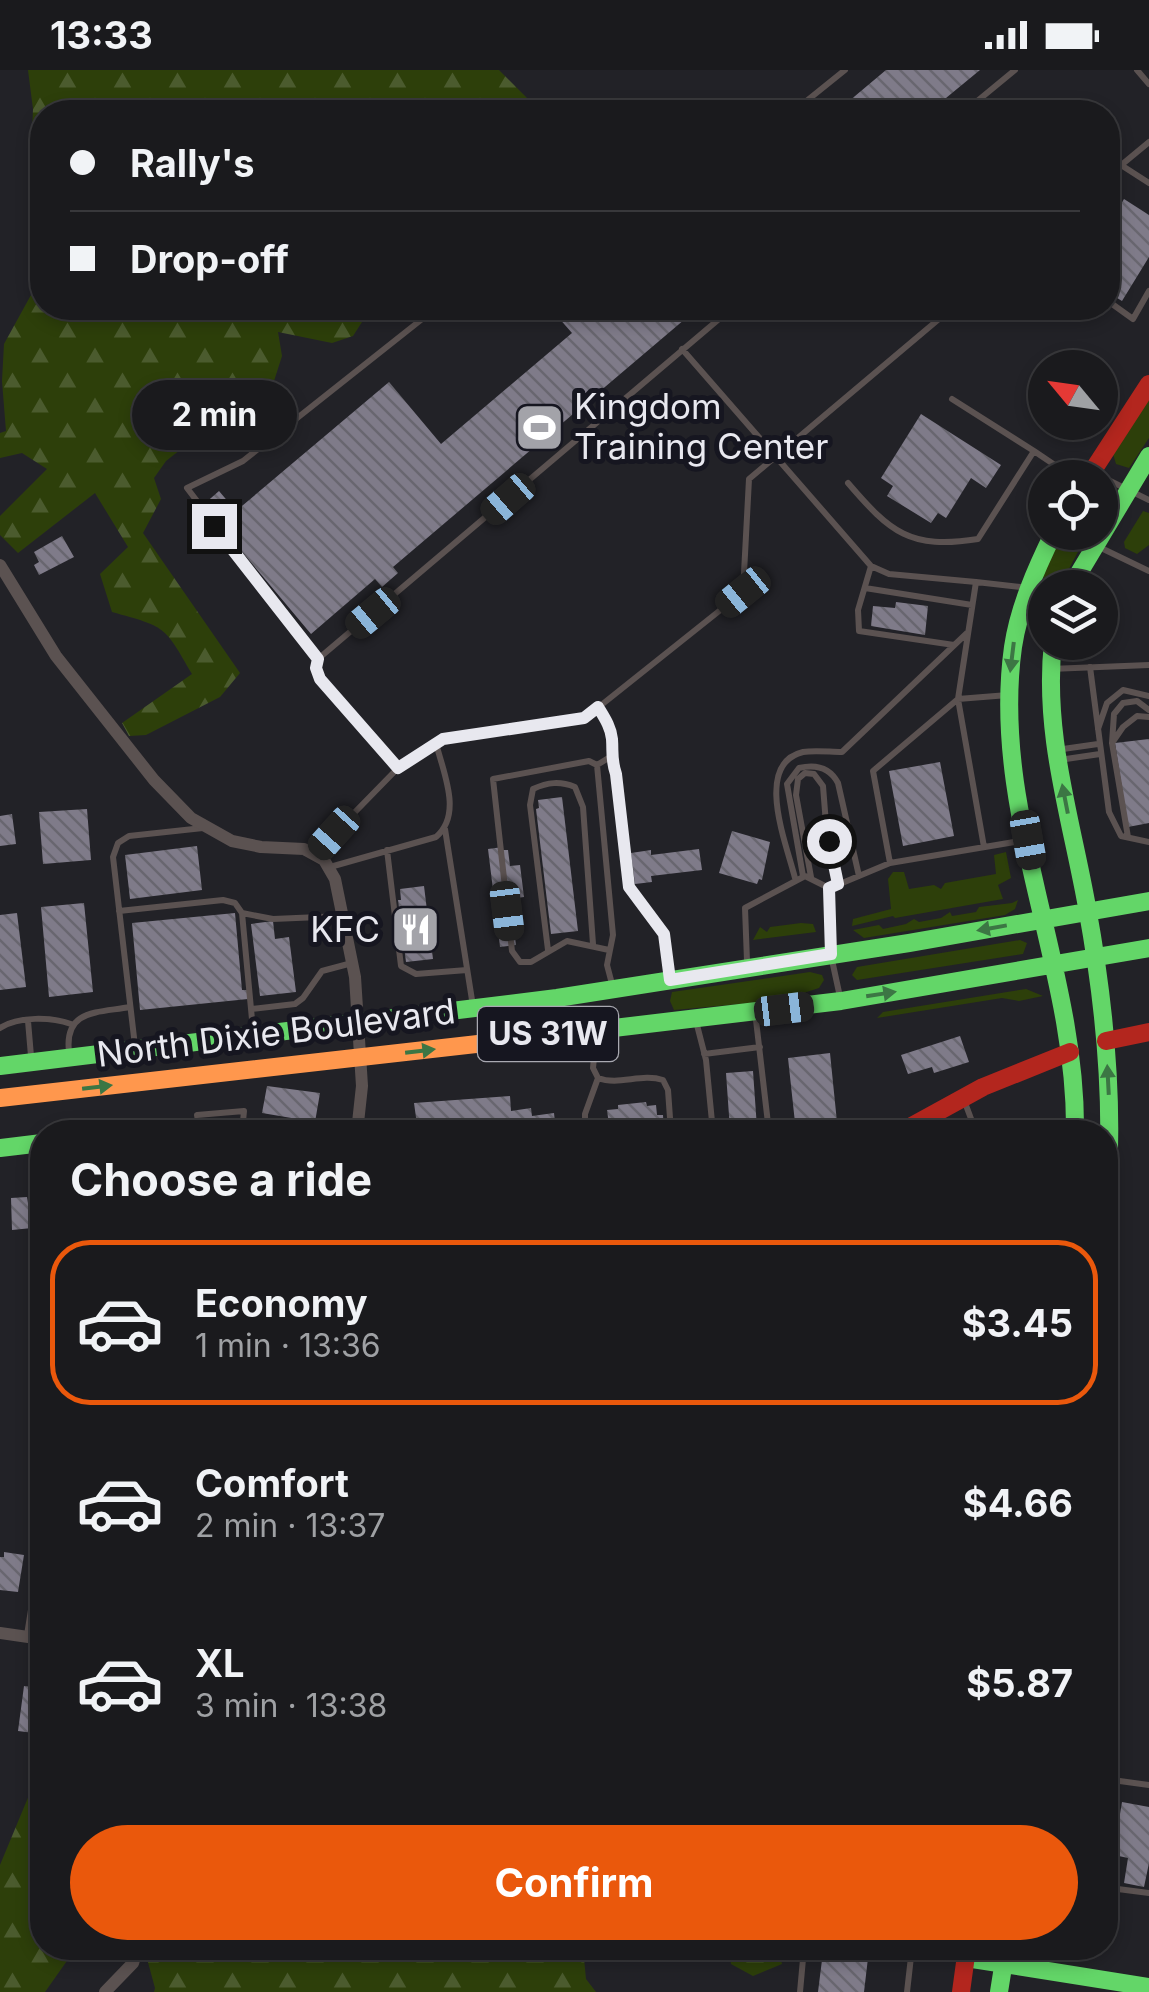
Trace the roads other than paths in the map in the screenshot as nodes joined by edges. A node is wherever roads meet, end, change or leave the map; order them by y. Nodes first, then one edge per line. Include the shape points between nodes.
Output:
1 (845, 70) edge
2 (1014, 70) edge
3 (1138, 70) edge
4 (1149, 84) edge
5 (808, 100) edge
6 (978, 100) edge
7 (1149, 142) edge
8 (1121, 165) joint
9 (1149, 183) edge
10 (1149, 291) edge
11 (1120, 310) edge
12 (421, 320) edge
13 (717, 320) edge
14 (938, 320) edge
15 (682, 348) junction
16 (1149, 384) edge
17 (952, 399) dead end
18 (1034, 451) junction
19 (1149, 456) edge
20 (775, 457) junction
21 (1052, 460) edge
22 (1096, 460) edge
23 (848, 484) dead end
24 (1118, 487) edge
25 (1128, 490) junction
26 (1149, 500) edge
27 (1118, 506) edge
28 (1106, 550) edge
29 (0, 565) edge
30 (871, 566) junction
31 (1149, 571) edge
32 (976, 582) junction
33 (864, 588) junction
34 (1028, 590) edge
35 (972, 605) junction
36 (1028, 612) edge
37 (967, 633) junction
38 (954, 645) junction
39 (318, 659) junction
40 (1050, 660) edge
41 (1149, 665) edge
42 (1090, 668) junction
43 (1049, 669) junction
44 (1009, 695) junction
45 (1149, 696) edge
46 (958, 699) junction
47 (598, 707) junction
48 (1149, 714) edge
49 (1097, 739) junction
50 (1112, 743) junction
51 (436, 744) junction
52 (1100, 754) junction
53 (1057, 755) junction
54 (610, 757) junction
55 (597, 765) junction
56 (398, 768) junction
57 (204, 828) junction
58 (445, 829) junction
59 (1128, 838) junction
60 (1028, 840) junction
61 (1149, 842) edge
62 (984, 847) junction
63 (387, 850) junction
64 (315, 853) junction
65 (890, 863) junction
66 (329, 867) junction
67 (859, 876) junction
68 (803, 877) junction
69 (833, 886) junction
70 (1149, 901) edge
71 (119, 911) junction
72 (1088, 911) junction
73 (242, 913) junction
74 (343, 916) junction
75 (1042, 920) junction
76 (593, 944) junction
77 (1149, 948) edge
78 (548, 950) junction
79 (610, 950) junction
80 (831, 954) junction
81 (1094, 958) junction
82 (352, 963) junction
83 (1054, 966) junction
84 (747, 967) junction
85 (467, 970) junction
86 (670, 980) junction
87 (614, 990) junction
88 (841, 1001) junction
89 (130, 1006) junction
90 (472, 1006) junction
91 (252, 1010) junction
92 (756, 1012) junction
93 (695, 1019) junction
94 (358, 1020) junction
95 (28, 1021) junction
96 (71, 1024) junction
97 (0, 1028) edge
98 (596, 1028) junction
99 (1142, 1033) edge
100 (254, 1036) junction
101 (1106, 1042) junction
102 (760, 1047) junction
103 (135, 1050) junction
104 (1070, 1052) junction
105 (704, 1054) junction
106 (69, 1058) junction
107 (360, 1058) junction
108 (31, 1062) junction
109 (0, 1066) edge
110 (598, 1078) junction
111 (0, 1098) edge
112 (964, 1099) junction
113 (198, 1120) edge
114 (243, 1120) edge
115 (358, 1120) edge
116 (585, 1120) edge
117 (670, 1120) edge
118 (712, 1120) edge
119 (768, 1120) edge
120 (935, 1120) edge
121 (972, 1120) edge
122 (1076, 1120) edge
123 (1111, 1120) edge
124 (30, 1144) edge
125 (0, 1148) edge
126 (30, 1612) edge
127 (0, 1633) edge
128 (26, 1636) junction
129 (30, 1637) edge
130 (1118, 1780) edge
131 (1149, 1784) edge
132 (1118, 1889) edge
133 (1149, 1893) edge
134 (134, 1960) edge
135 (803, 1960) edge
136 (911, 1960) edge
137 (965, 1960) edge
138 (1003, 1960) edge
139 (1027, 1960) edge
140 (1149, 1987) edge
141 (104, 1992) edge
142 (800, 1992) edge
143 (907, 1992) edge
144 (961, 1992) edge
145 (1000, 1992) edge

1 - 5 lane
2 - 6 lane
3 - 4 lane
7 - 8 lane
8 - 9 lane
10 - 11 lane via 1133,319
12 - 39 lane via 244,461 187,488
13 - 15 lane
14 - 20 lane
15 - 20 lane
15 - 39 lane
16 - 22 main road
17 - 18 lane
18 - 21 lane
18 - 23 lane via 978,539 952,543 899,534
19 - 25 main road
20 - 30 lane
20 - 47 lane via 748,479 743,592
24 - 25 lane
25 - 26 lane
25 - 27 main road
28 - 31 lane
29 - 57 street via 56,656 154,780
30 - 32 lane via 889,574
30 - 33 lane
32 - 34 lane
32 - 35 lane
33 - 35 lane
33 - 38 lane via 859,631
35 - 37 lane
36 -> 44 main road via 1013,647
37 - 38 lane
37 - 46 lane
38 - 68 lane via 842,752 804,752 777,772 774,791
39 - 56 lane via 320,679
40 - 43 main road
41 - 42 lane
42 - 43 lane
42 - 49 lane
43 - 53 main road
44 - 46 lane
44 - 60 main road
45 - 49 lane via 1123,690 1107,703
46 - 62 lane
46 - 65 lane via 873,772
47 - 51 lane via 584,718
47 - 54 lane via 610,727
48 - 50 lane via 1122,727
48 - 50 lane via 1138,701 1123,703 1114,714
49 - 52 lane
49 - 53 lane
50 - 59 lane
51 - 56 lane
51 - 58 lane via 450,806
52 - 53 lane
52 - 59 lane via 1109,812
72 -> 53 main road
54 - 55 lane
54 - 86 lane via 629,887 664,934
55 - 78 lane via 493,779 512,950 520,962
55 - 79 lane via 614,935
56 - 64 lane
57 - 64 street via 247,845
57 - 71 lane via 118,843 113,857
58 - 63 lane
58 - 85 lane
59 - 61 lane
60 - 62 lane
60 - 75 main road
62 - 65 lane
63 - 66 lane
63 - 85 lane via 402,966 416,974
64 - 66 street
65 - 67 lane
66 - 74 street
67 - 68 lane via 838,783 816,766 799,768 788,784
67 - 69 lane
68 - 69 lane
68 - 69 lane via 796,795 798,779 814,774 823,786
68 - 84 lane via 746,908
69 - 80 lane
70 - 72 main road, US 31W
71 - 73 lane via 222,900
71 - 89 lane
72 - 75 main road, North Dixie Boulevard / US 31W
72 - 81 main road
73 - 74 lane via 273,919
73 - 91 lane
74 - 82 street
75 -> 80 main road, North Dixie Boulevard / US 31W
75 - 83 main road
76 - 78 lane via 568,941
76 - 78 lane via 583,807 575,787 543,784 533,790 530,805
76 - 79 lane
77 - 81 main road, US 31W
79 - 87 lane
80 - 84 main road, North Dixie Boulevard / US 31W
80 - 88 lane
81 - 83 main road, North Dixie Boulevard / US 31W
81 - 101 main road
82 - 91 lane via 322,971 295,1004
82 - 94 street
88 -> 83 main road, North Dixie Boulevard / US 31W
83 - 104 main road
84 - 86 main road, North Dixie Boulevard / US 31W
85 - 90 lane
86 - 87 main road, North Dixie Boulevard / US 31W
87 - 90 main road, North Dixie Boulevard / US 31W
88 - 92 main road, North Dixie Boulevard / US 31W
89 - 96 lane
89 - 103 lane
90 - 94 main road, North Dixie Boulevard / US 31W
91 - 100 lane
92 - 93 main road, North Dixie Boulevard / US 31W
92 - 102 lane
93 - 98 main road, North Dixie Boulevard / US 31W
93 - 105 lane
94 - 100 main road, North Dixie Boulevard / US 31W
94 - 107 street
95 - 96 lane
95 - 97 lane
95 - 108 lane
96 - 106 lane
107 -> 98 main road, North Dixie Boulevard / US 31W
98 - 110 lane
99 - 101 main road
100 - 103 main road, North Dixie Boulevard / US 31W
123 -> 101 main road
102 - 105 lane
102 - 119 lane
103 - 106 main road, North Dixie Boulevard / US 31W
104 - 112 main road
104 - 122 main road
105 - 118 lane
106 - 108 main road, North Dixie Boulevard / US 31W
111 -> 107 main road, North Dixie Boulevard / US 31W
107 - 115 street
108 - 109 main road, North Dixie Boulevard / US 31W
110 - 116 lane
110 - 117 lane via 663,1080
112 - 120 main road
112 - 121 lane
113 - 114 lane via 197,1115 244,1111
124 - 125 main road
126 - 128 lane
127 - 128 street
128 - 129 street
130 - 131 lane
132 - 133 lane
134 - 141 street
135 - 142 lane
136 - 143 lane
137 - 144 main road
138 - 145 main road
139 - 140 main road

